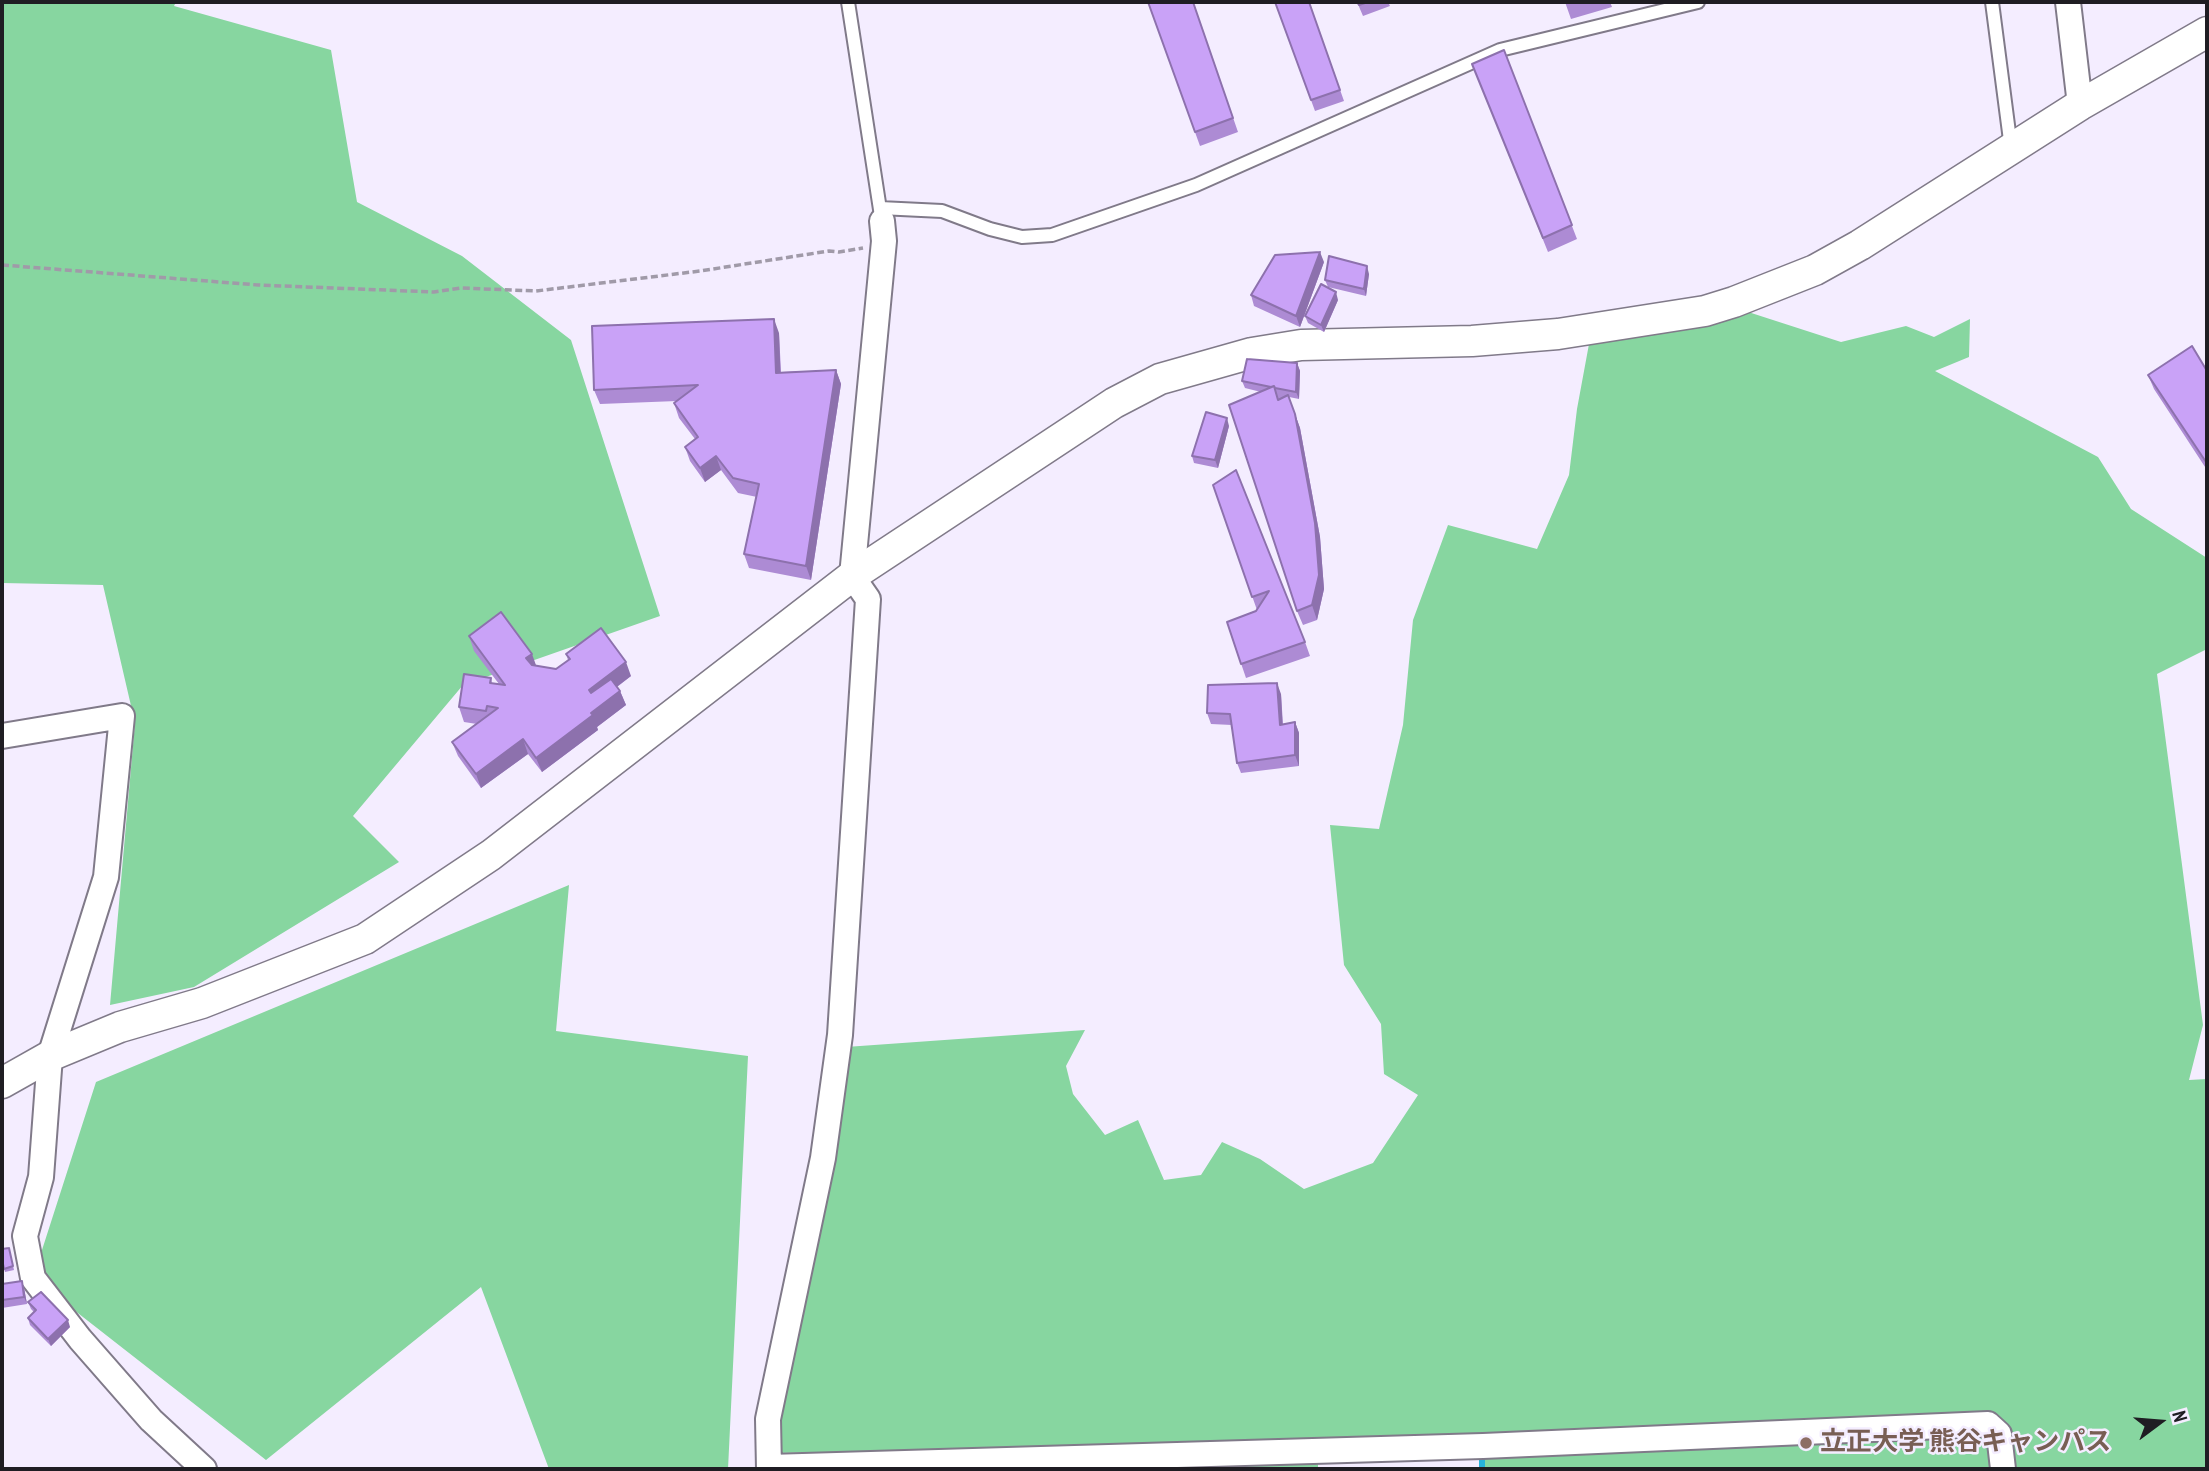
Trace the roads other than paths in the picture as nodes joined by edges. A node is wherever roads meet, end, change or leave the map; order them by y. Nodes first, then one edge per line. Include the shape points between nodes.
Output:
1 (848, 2) edge
2 (1698, 2) edge
3 (1992, 2) edge
4 (2068, 2) edge
5 (2207, 32) edge
6 (2080, 105) junction
7 (2011, 149) junction
8 (882, 225) junction
9 (852, 576) junction
10 (2, 736) edge
11 (50, 1056) junction
12 (2, 1083) edge
13 (920, 1466) edge
14 (769, 1468) edge
15 (204, 1469) edge
16 (2003, 1469) edge

1 - 8 lane
2 - 8 lane via 1500,50 1196,185 1052,235 1022,237 942,211
3 - 7 lane
4 - 6 street
5 - 6 street
6 - 7 street
7 - 9 street via 1815,270 1705,311 1558,334 1301,345 1252,353 1160,379 1114,402
8 - 9 street
9 - 11 street via 491,855 365,939
9 - 14 street via 869,598 840,1035 823,1158 768,1419
10 - 11 street via 122,716 106,877
11 - 12 street
11 - 15 street via 41,1177 25,1236 33,1278 151,1420
13 - 14 street
13 - 16 street via 1988,1424 1999,1434

